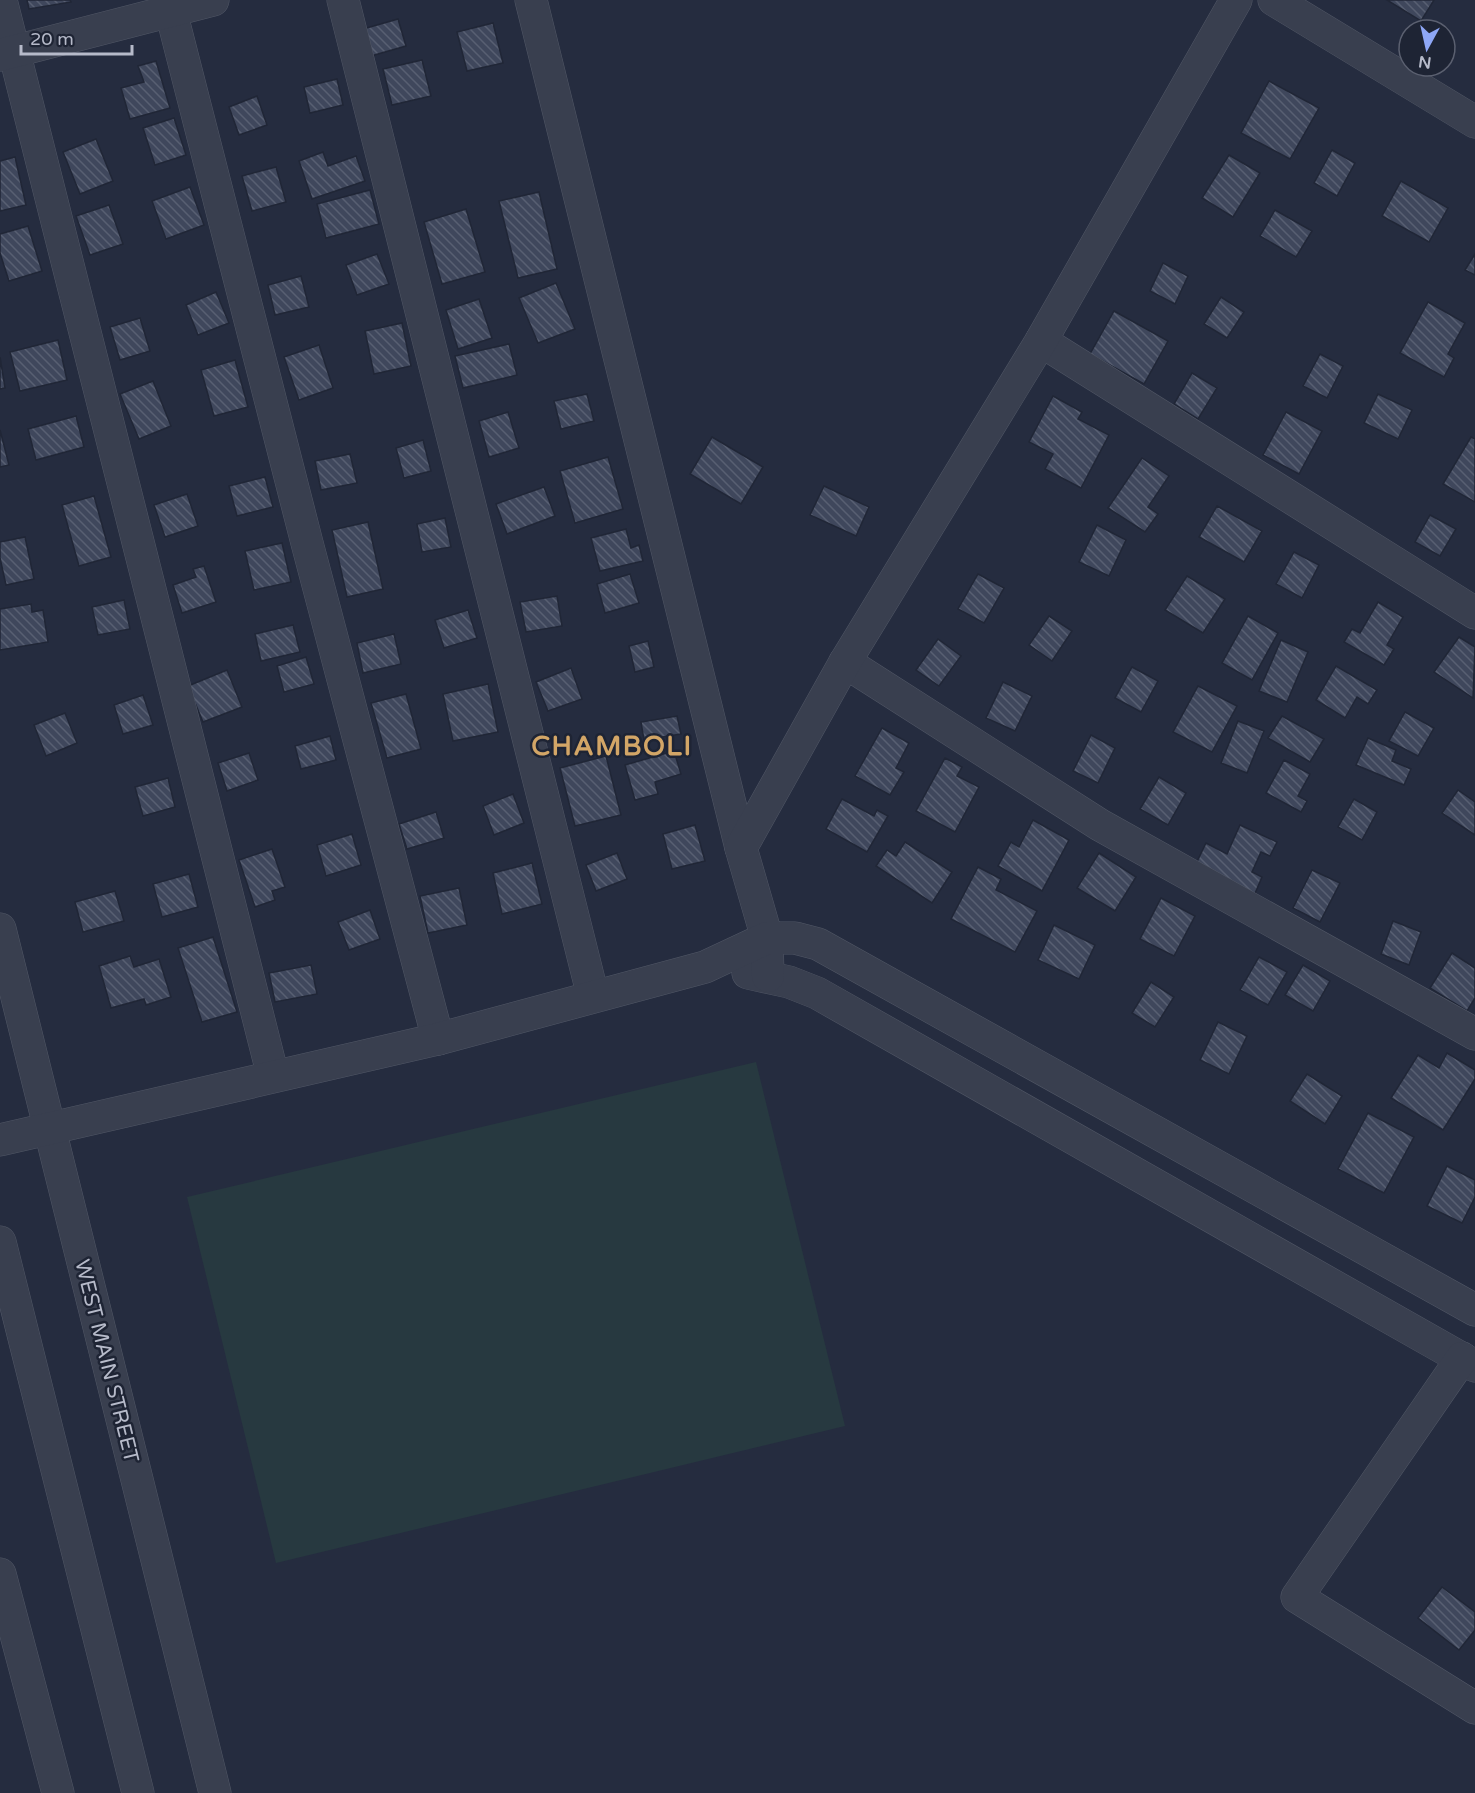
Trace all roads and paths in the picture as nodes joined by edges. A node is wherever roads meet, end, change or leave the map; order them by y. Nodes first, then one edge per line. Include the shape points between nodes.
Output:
1 (1, 0) edge
2 (213, 0) edge
3 (343, 0) edge
4 (531, 0) edge
5 (1236, 0) edge
6 (1274, 0) edge
7 (170, 6) edge
8 (7, 54) edge
9 (1475, 122) edge
10 (1041, 341) junction
11 (1475, 613) edge
12 (845, 662) junction
13 (741, 848) junction
14 (0, 929) edge
15 (767, 938) junction
16 (705, 967) junction
17 (768, 976) junction
18 (593, 996) junction
19 (1475, 1034) edge
20 (438, 1039) junction
21 (273, 1076) junction
22 (49, 1130) junction
23 (0, 1140) edge
24 (1185, 1149) junction
25 (1161, 1188) junction
26 (0, 1242) edge
27 (1475, 1310) edge
28 (1469, 1362) edge
29 (0, 1574) edge
30 (1475, 1708) edge
31 (58, 1793) edge
32 (138, 1793) edge
33 (215, 1793) edge

1 - 8 street
2 - 7 street
3 - 18 street
4 - 13 street
5 - 10 street
6 - 9 street
7 - 8 street
7 - 20 street
8 - 21 street
10 - 11 street
10 - 12 street
12 - 13 street
12 - 19 street via 1100,825
13 - 15 street
14 - 22 street, WEST MAIN STREET
15 - 16 street
15 - 17 street
15 - 24 street via 818,944
16 - 17 street
16 - 18 street
17 - 25 street via 817,993
18 - 20 street
20 - 21 street
21 - 22 street
22 - 23 street
22 - 33 street, WEST MAIN STREET
24 - 25 street
24 - 27 street
25 - 28 street
26 - 32 street
28 - 30 street via 1297,1597
29 - 31 street

